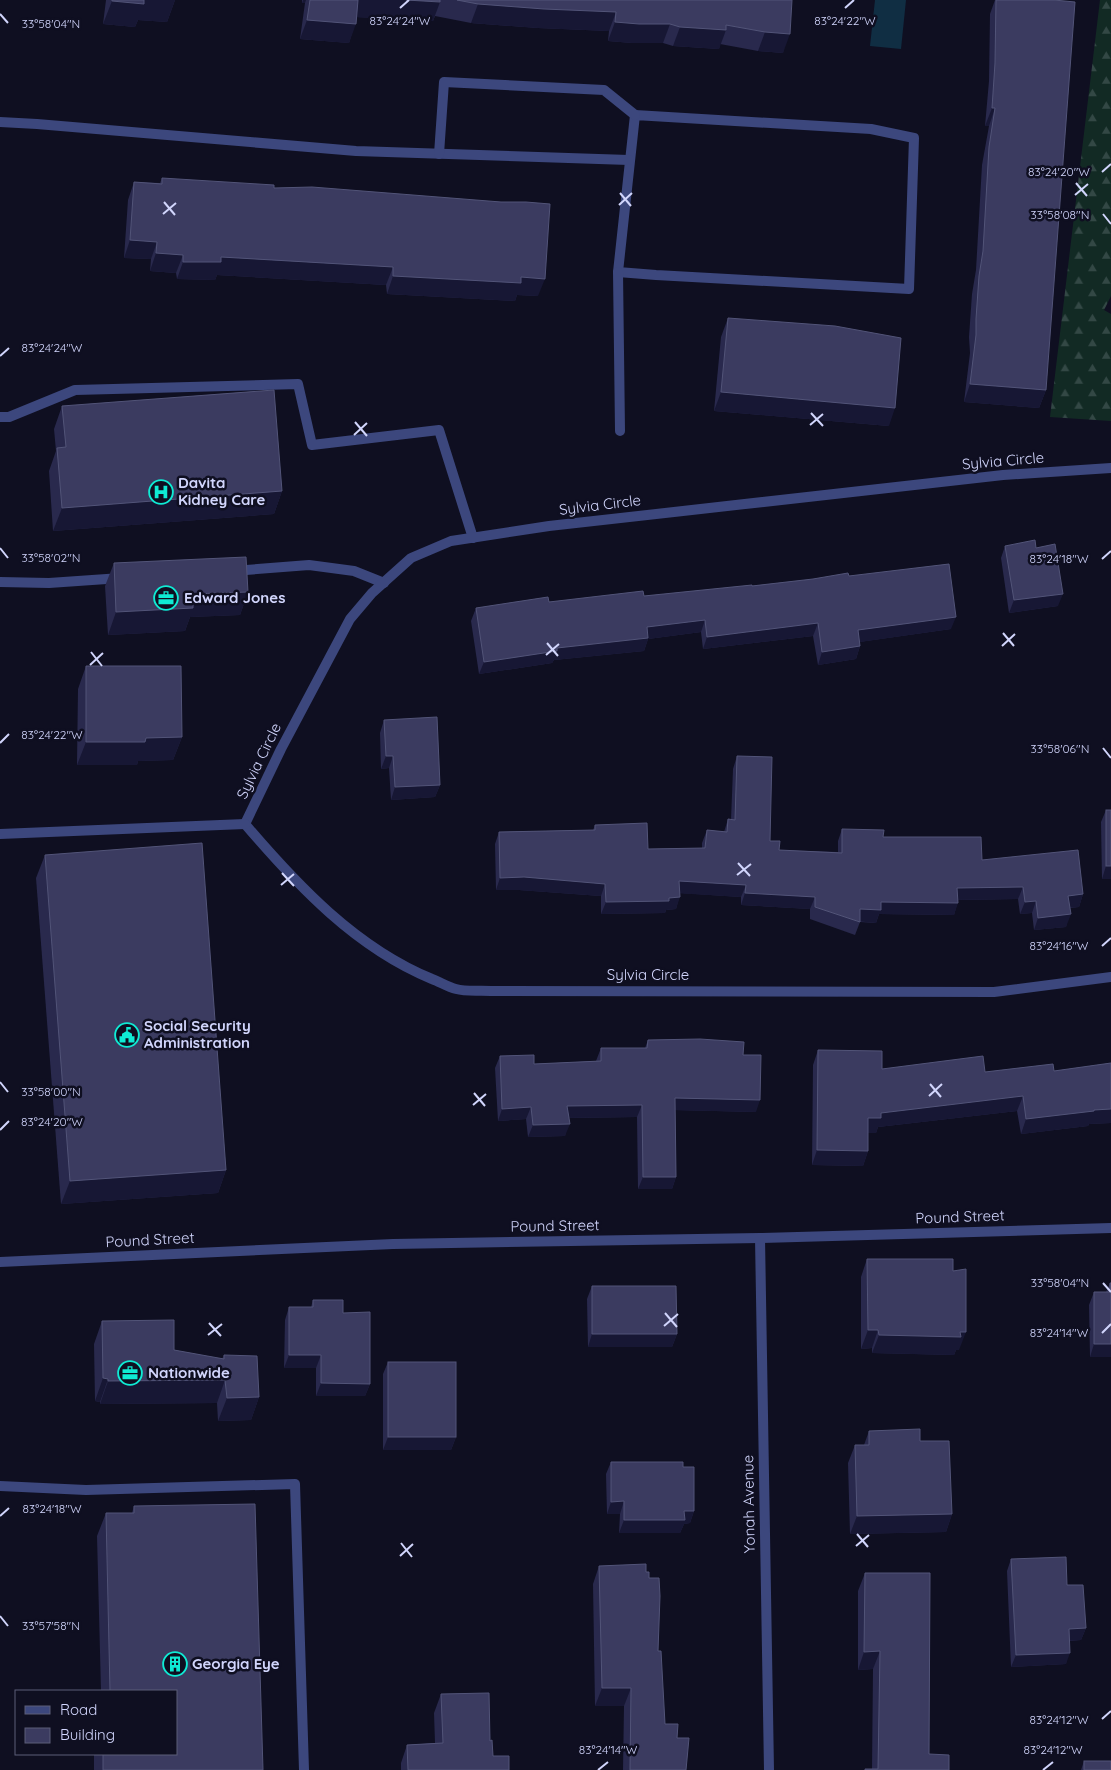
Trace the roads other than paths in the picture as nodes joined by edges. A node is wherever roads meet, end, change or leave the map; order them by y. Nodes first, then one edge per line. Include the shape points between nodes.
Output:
1 (635, 115) junction
2 (0, 122) edge
3 (439, 154) junction
4 (629, 160) junction
5 (618, 272) junction
6 (0, 417) edge
7 (620, 431) dead end
8 (1111, 468) edge
9 (473, 538) junction
10 (222, 571) edge
11 (136, 577) edge
12 (0, 582) edge
13 (384, 583) junction
14 (245, 824) junction
15 (0, 834) edge
16 (1111, 978) edge
17 (1111, 1228) edge
18 (760, 1238) junction
19 (0, 1262) edge
20 (0, 1486) edge
21 (304, 1770) edge
22 (769, 1770) edge

1 - 3 street via 604,90 444,82
1 - 4 street
1 - 5 street via 871,129 914,138 909,289
2 - 3 street via 356,151
3 - 4 street
4 - 5 street
5 - 7 street
6 - 9 street via 9,417 75,390 298,384 312,445 439,430
8 - 9 street, Sylvia Circle via 1003,475 549,526
9 - 13 street, Sylvia Circle via 451,541 411,558
10 - 13 street via 309,565 354,571
11 - 12 street via 49,583
13 - 14 street, Sylvia Circle via 350,620 280,749
14 - 15 street, Sylvia Circle
14 - 16 street, Sylvia Circle via 289,875 350,930 389,957 457,989 994,992
17 - 18 street, Pound Street
18 - 19 street, Pound Street via 393,1244
18 - 22 street, Yonah Avenue
20 - 21 street via 86,1490 295,1484

